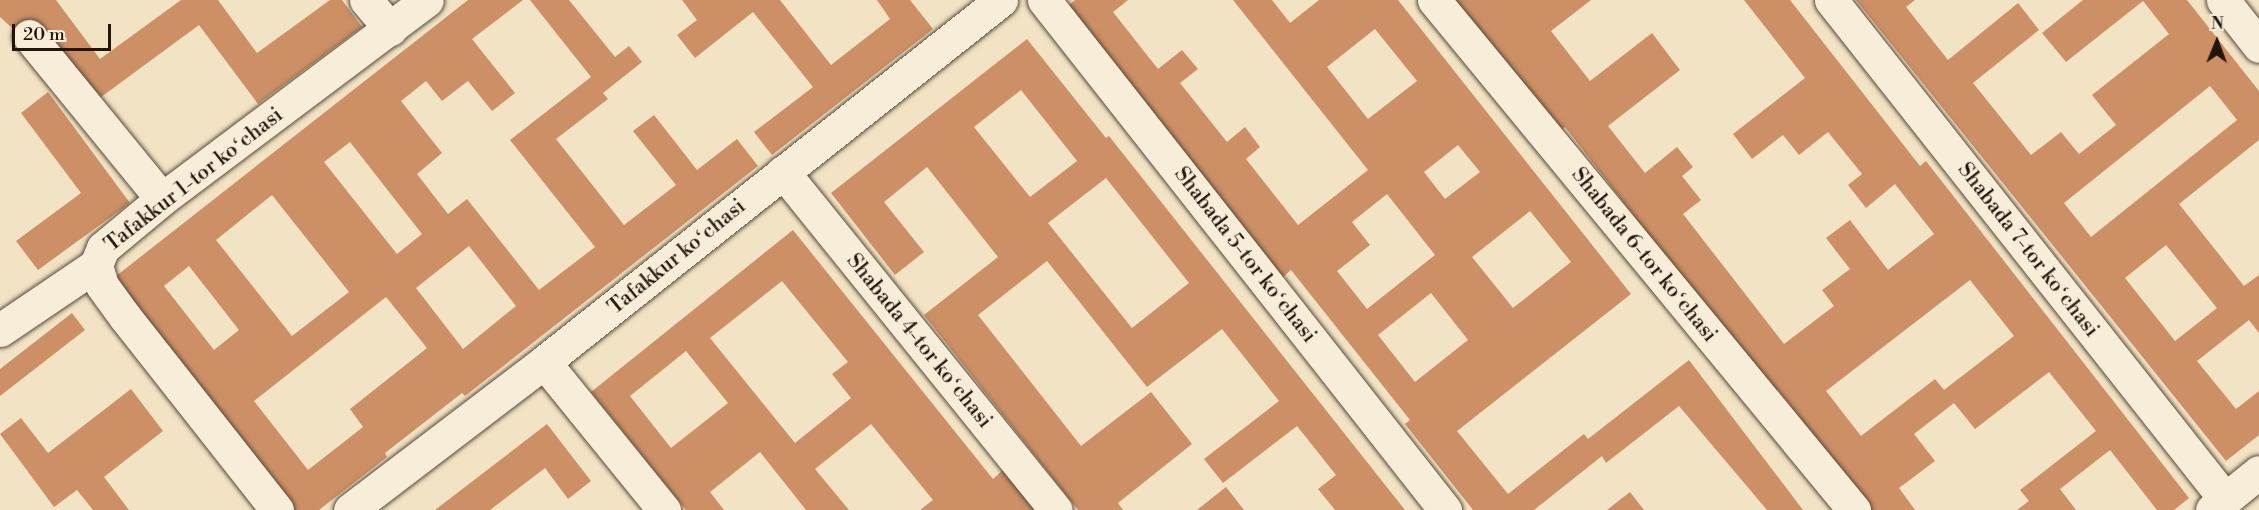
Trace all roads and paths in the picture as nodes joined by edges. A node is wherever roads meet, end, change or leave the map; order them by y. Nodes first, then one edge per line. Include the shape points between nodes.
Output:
1 (366, 0) edge
2 (427, 0) edge
3 (1001, 0) edge
4 (1044, 0) edge
5 (1434, 0) edge
6 (1831, 0) edge
7 (2223, 0) edge
8 (964, 11) edge
9 (390, 28) junction
10 (29, 36) dead end
11 (2259, 46) edge
12 (783, 172) junction
13 (162, 200) junction
14 (96, 265) junction
15 (0, 330) edge
16 (544, 362) junction
17 (2259, 472) edge
18 (2218, 505) edge
19 (277, 510) edge
20 (350, 510) edge
21 (664, 510) edge
22 (1056, 510) edge
23 (1445, 510) edge
24 (1854, 510) edge

1 - 9 street
2 - 9 street, Tafakkur 1-tor koʻchasi
3 - 8 street, Tafakkur koʻchasi
4 - 23 street, Shabada 5-tor koʻchasi
5 - 24 street, Shabada 6-tor koʻchasi
6 - 18 street, Shabada 7-tor koʻchasi
7 - 11 street
8 - 12 street, Tafakkur koʻchasi
9 - 13 street, Tafakkur 1-tor koʻchasi
10 - 13 street
12 - 16 street, Tafakkur koʻchasi
12 - 22 street, Shabada 4-tor koʻchasi
13 - 14 street, Tafakkur 1-tor koʻchasi via 103,248
14 - 15 street
14 - 19 street, Tafakkur 1-tor koʻchasi via 102,285 125,317
16 - 20 street, Tafakkur koʻchasi
16 - 21 street
17 - 18 street

